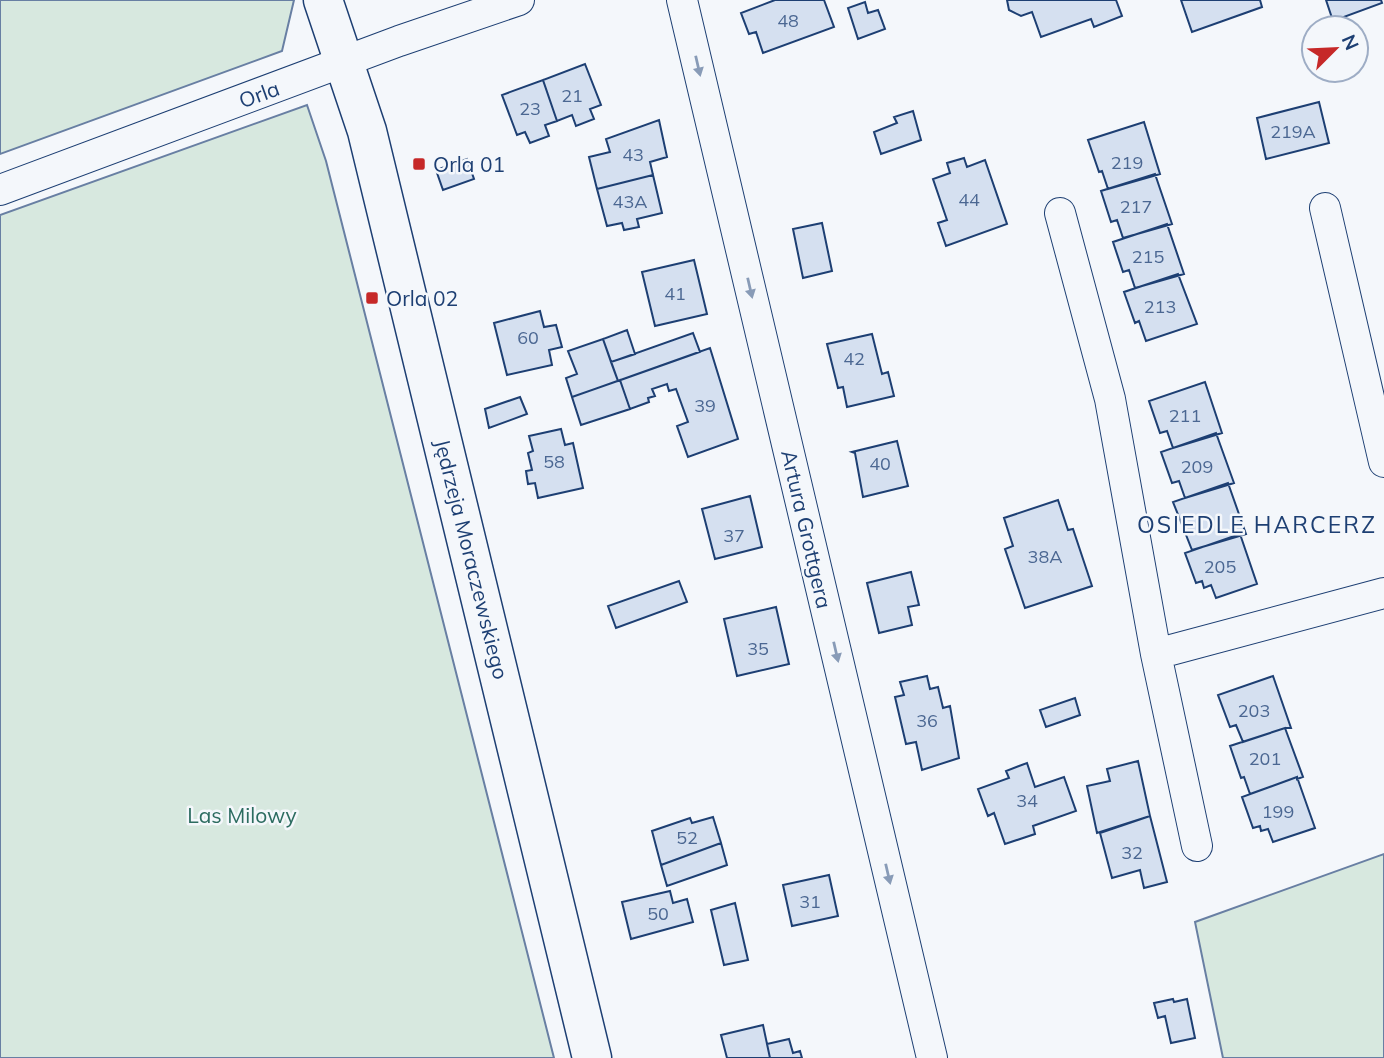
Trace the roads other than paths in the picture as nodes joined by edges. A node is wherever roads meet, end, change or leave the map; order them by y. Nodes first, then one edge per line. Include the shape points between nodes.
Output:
1 (323, 0) edge
2 (519, 0) edge
3 (682, 0) edge
4 (344, 62) junction
5 (0, 190) edge
6 (1325, 208) dead end
7 (1060, 214) dead end
8 (1384, 462) edge
9 (1384, 593) edge
10 (1156, 654) junction
11 (1197, 846) dead end
12 (592, 1058) edge
13 (932, 1058) edge

1 - 4 street, Jędrzeja Moraczewskiego
2 - 4 street, Orla
3 -> 13 street, Artura Grottgera
4 - 5 street, Orla
4 - 12 street, Jędrzeja Moraczewskiego via 389,216
6 - 8 street
7 - 10 street via 1111,398
9 - 10 street
10 - 11 street

